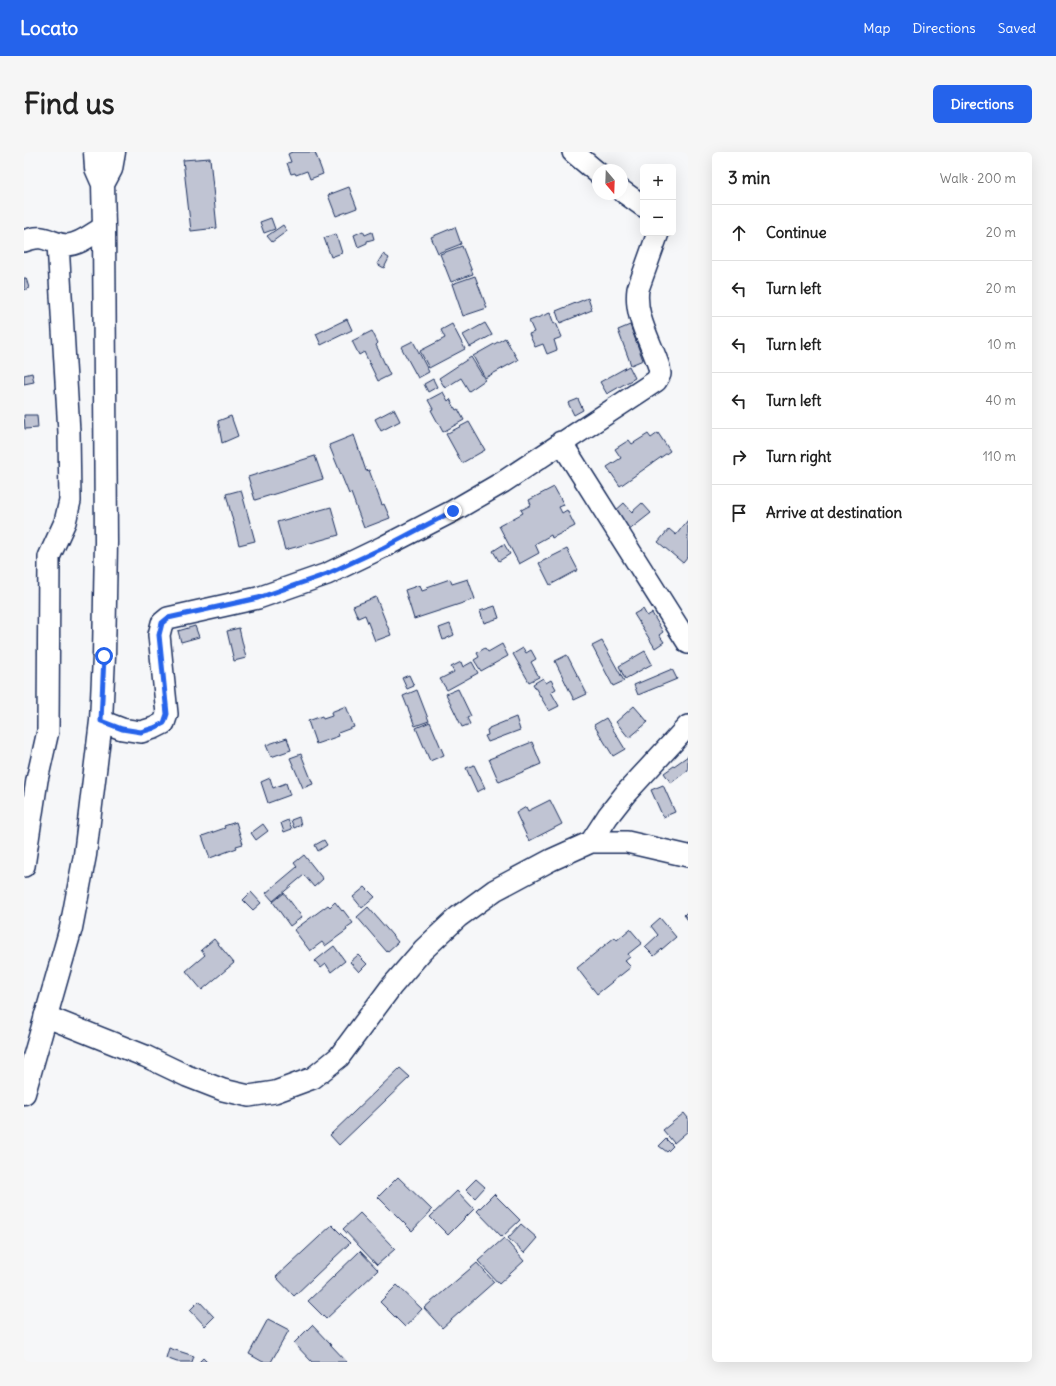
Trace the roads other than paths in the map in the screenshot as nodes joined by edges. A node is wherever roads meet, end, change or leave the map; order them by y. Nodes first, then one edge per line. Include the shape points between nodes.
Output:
1 (95, 152) edge
2 (114, 152) edge
3 (573, 152) edge
4 (592, 168) edge
5 (103, 184) junction
6 (628, 195) edge
7 (640, 204) edge
8 (104, 227) junction
9 (657, 236) edge
10 (24, 241) edge
11 (58, 244) junction
12 (561, 442) junction
13 (688, 643) edge
14 (101, 721) junction
15 (688, 726) edge
16 (591, 842) junction
17 (688, 856) edge
18 (24, 866) edge
19 (45, 1016) junction
20 (24, 1093) edge

1 - 5 main road via 96,168
2 - 5 main road via 111,169
3 - 4 street
5 - 8 main road
6 - 7 street
8 - 11 street via 77,243
8 - 14 main road via 106,542
9 - 12 street via 636,299 660,374 656,381 642,391
10 - 11 street via 42,237
11 - 18 street via 69,432 70,501 65,522 48,557 48,731 37,780
12 - 13 street
12 - 14 street via 503,482 453,511 327,574 258,598 168,618 162,623 159,635 167,714 164,723 141,732 122,729
14 - 19 main road via 85,855 71,928
15 - 16 street via 626,793
16 - 17 street via 627,842
16 - 19 street via 495,890 458,917 423,950 391,987 339,1057 313,1078 275,1092 250,1096 223,1090
19 - 20 main road

